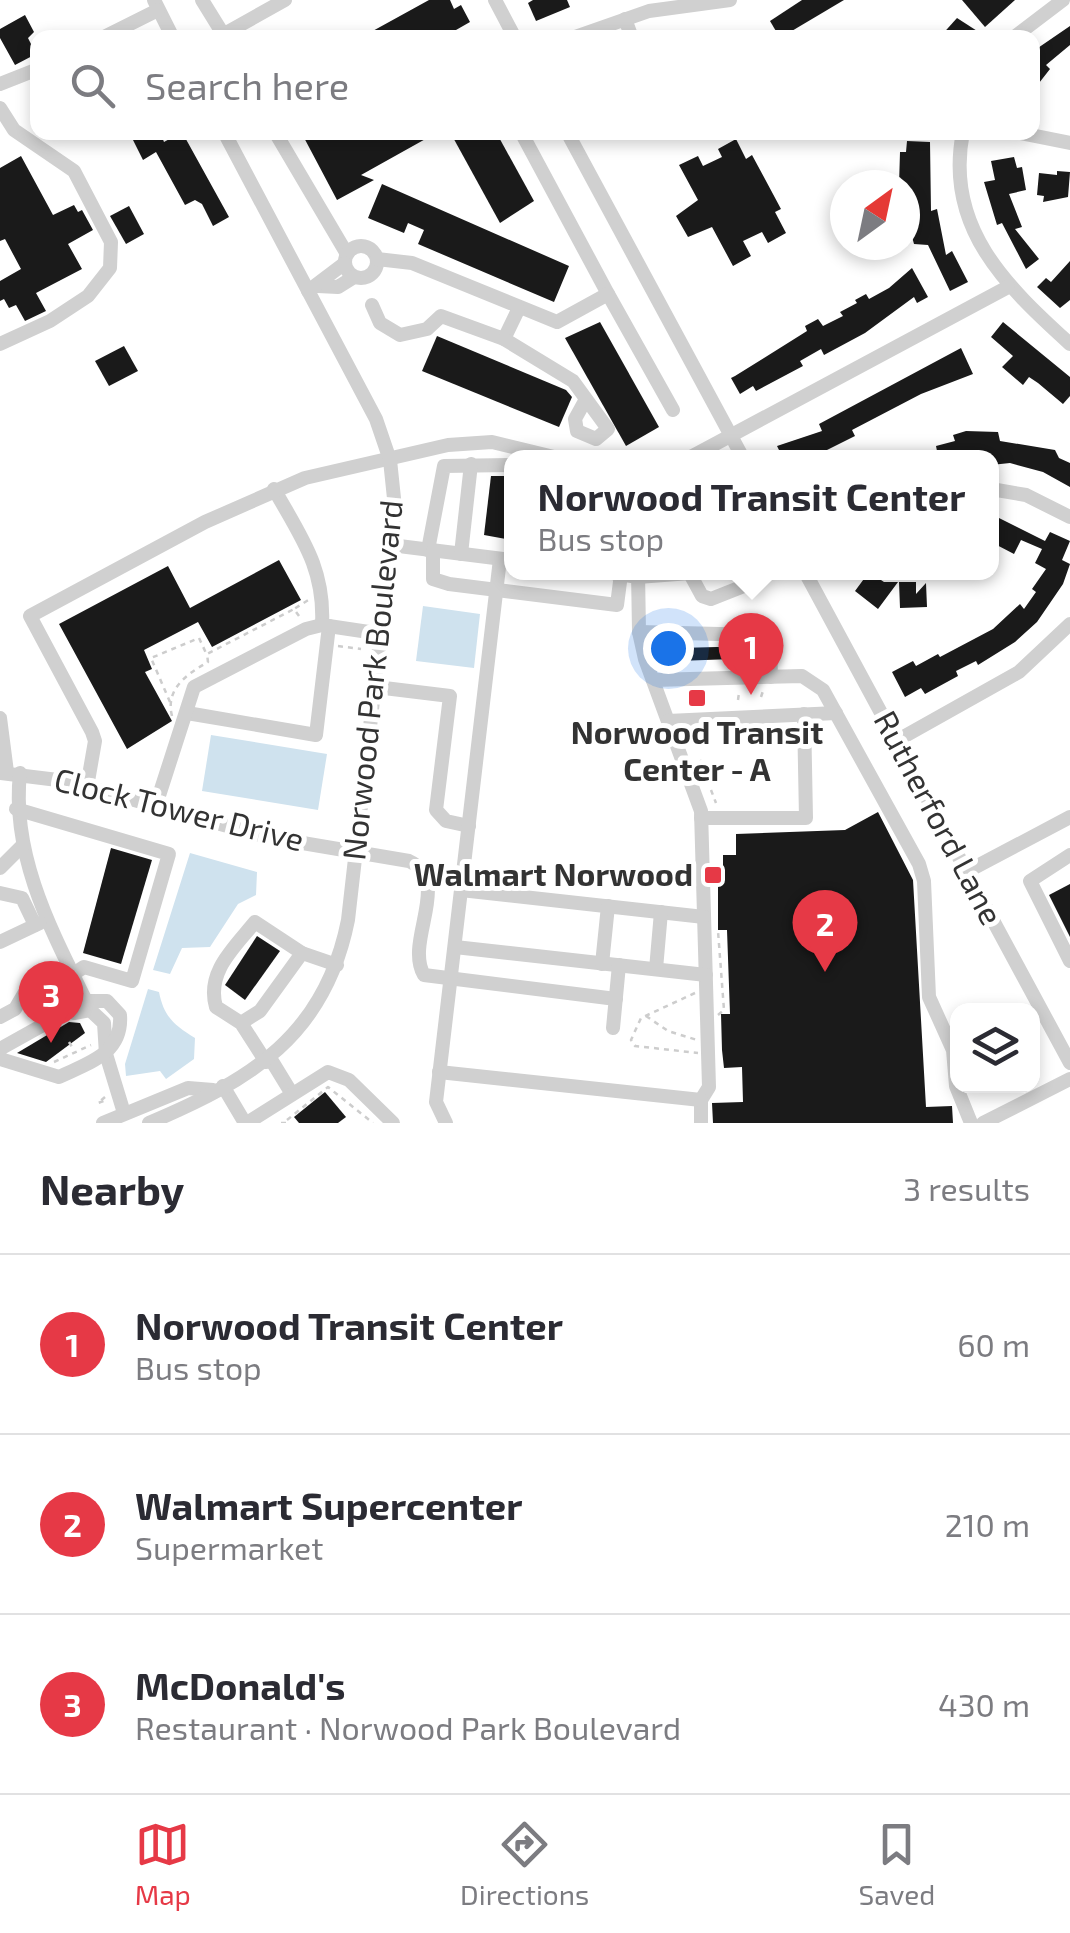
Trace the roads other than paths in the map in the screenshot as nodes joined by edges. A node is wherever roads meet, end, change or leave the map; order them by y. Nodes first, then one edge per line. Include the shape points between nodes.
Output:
1 (202, 0) edge
2 (285, 0) edge
3 (495, 0) edge
4 (730, 0) edge
5 (1063, 0) edge
6 (156, 5) edge
7 (625, 19) junction
8 (115, 30) edge
9 (169, 30) edge
10 (217, 30) edge
11 (231, 30) edge
12 (512, 30) edge
13 (594, 30) edge
14 (629, 30) edge
15 (1023, 30) edge
16 (30, 72) edge
17 (0, 84) edge
18 (0, 108) edge
19 (14, 130) junction
20 (1040, 137) edge
21 (0, 138) edge
22 (229, 140) edge
23 (280, 140) edge
24 (525, 140) edge
25 (571, 140) edge
26 (962, 140) edge
27 (1070, 143) edge
28 (346, 258) junction
29 (377, 259) junction
30 (354, 277) junction
31 (1008, 287) junction
32 (313, 288) junction
33 (608, 294) junction
34 (372, 304) dead end
35 (518, 310) junction
36 (504, 339) junction
37 (1069, 341) edge
38 (0, 344) edge
39 (586, 398) dead end
40 (673, 410) dead end
41 (731, 435) junction
42 (525, 450) edge
43 (704, 450) edge
44 (739, 450) edge
45 (390, 460) junction
46 (471, 464) junction
47 (504, 465) edge
48 (274, 489) junction
49 (999, 490) edge
50 (1070, 517) edge
51 (392, 545) junction
52 (431, 550) junction
53 (460, 554) junction
54 (504, 560) edge
55 (504, 567) edge
56 (613, 580) edge
57 (638, 580) edge
58 (693, 580) edge
59 (756, 580) edge
60 (809, 580) edge
61 (497, 590) junction
62 (1070, 624) edge
63 (326, 625) junction
64 (639, 632) junction
65 (382, 634) junction
66 (652, 680) junction
67 (766, 684) junction
68 (376, 687) junction
69 (836, 712) junction
70 (186, 713) junction
71 (804, 714) junction
72 (0, 718) edge
73 (668, 721) junction
74 (896, 741) junction
75 (9, 773) edge
76 (87, 787) junction
77 (16, 808) junction
78 (155, 808) junction
79 (702, 818) junction
80 (1070, 818) edge
81 (469, 826) junction
82 (22, 844) junction
83 (357, 851) junction
84 (1070, 855) edge
85 (0, 868) edge
86 (966, 872) junction
87 (461, 890) junction
88 (0, 893) edge
89 (608, 906) junction
90 (662, 912) junction
91 (704, 916) junction
92 (41, 922) junction
93 (0, 942) edge
94 (455, 947) junction
95 (302, 953) junction
96 (1070, 961) edge
97 (602, 964) junction
98 (337, 965) junction
99 (619, 966) junction
100 (70, 969) junction
101 (656, 970) junction
102 (706, 975) junction
103 (450, 980) junction
104 (616, 999) junction
105 (83, 1006) junction
106 (0, 1017) edge
107 (240, 1023) junction
108 (616, 1033) road end
109 (104, 1047) junction
110 (0, 1053) edge
111 (268, 1060) junction
112 (1070, 1064) edge
113 (440, 1072) junction
114 (1070, 1079) edge
115 (218, 1088) junction
116 (292, 1094) junction
117 (701, 1100) junction
118 (124, 1112) junction
119 (103, 1123) edge
120 (150, 1123) edge
121 (246, 1123) edge
122 (393, 1123) edge
123 (446, 1123) edge
124 (701, 1123) edge
125 (970, 1123) edge
126 (983, 1123) edge

1 - 10 street
2 - 11 street
3 - 12 street
4 - 7 street
5 - 15 street
6 - 8 street
6 - 9 street
7 - 13 street
7 - 14 street
16 - 17 street
18 - 19 street
19 - 21 street
19 - 38 street via 74,172 111,242 110,268 88,296
20 - 27 street
22 - 32 street, Norwood Park Boulevard
23 - 28 street
24 - 33 street
25 - 41 street
26 - 31 street via 964,208
28 - 29 street via 361,246
28 - 30 street
28 - 32 street
29 - 30 street via 373,273
29 - 35 street via 412,263
30 - 32 street via 338,287
31 - 37 street
31 - 41 street
32 - 45 street, Norwood Park Boulevard
33 - 35 street via 557,322
33 - 40 street
34 - 36 street via 380,322 400,334 427,330 441,316
35 - 36 street
36 - 39 street via 573,380
41 - 43 street
41 - 44 street
42 - 45 street via 492,442 448,445
45 - 48 street
45 - 51 street, Norwood Park Boulevard
46 - 47 street
46 - 52 street via 440,472
46 - 53 street
48 - 63 street via 317,566
48 - 76 street via 30,616 92,732
49 - 50 street via 1026,494
51 - 52 street
51 - 65 street, Norwood Park Boulevard
52 - 53 street
52 - 61 street via 430,569 439,582
53 - 54 street
55 - 61 street
56 - 61 street via 617,605
57 - 64 street
58 - 59 street via 711,600
60 - 74 street, Rutherford Lane
61 - 81 street
62 - 74 street via 1020,672
63 - 65 street
63 - 70 street via 201,683 190,692
63 - 70 street via 316,734
64 - 66 street
64 - 67 street via 760,634 770,646
65 - 68 street, Norwood Park Boulevard
66 - 67 street
66 - 73 street
67 - 69 street via 802,676 816,682
68 - 81 street via 450,696 436,810 446,822
68 - 83 street, Norwood Park Boulevard
69 - 71 street
69 - 125 street via 919,864 929,997 953,1050 956,1086
70 - 78 street
71 - 73 street
71 - 79 street via 806,818
72 - 75 street
73 - 79 street
74 - 86 street, Rutherford Lane
75 - 76 street, Clock Tower Drive
75 - 77 street
76 - 78 street, Clock Tower Drive
77 - 82 street
77 - 100 street via 169,854 132,981
78 - 83 street, Clock Tower Drive via 266,838
79 - 91 street
80 - 86 street
81 - 87 street
82 - 85 street
82 - 92 street
83 - 98 street, Norwood Park Boulevard
83 - 103 street, Clock Tower Drive via 409,861 426,873 418,960 424,975
84 - 96 street via 1030,881
86 - 112 street, Rutherford Lane
87 - 89 street
87 - 94 street
88 - 92 street via 22,898
89 - 90 street
89 - 97 street
90 - 91 street
90 - 101 street
91 - 102 street
92 - 93 street
92 - 100 street
94 - 97 street
94 - 103 street
95 - 98 street
95 - 107 street via 260,1010
95 - 107 street via 255,922 213,979 216,1007
97 - 99 street
98 - 111 street, Norwood Park Boulevard via 315,1010
99 - 101 street
99 - 104 street
100 - 105 street
100 - 106 street via 28,987 16,1009
101 - 102 street
102 - 117 street via 710,1087
103 - 104 street
103 - 113 street
104 - 108 street
105 - 109 street via 107,1001 120,1015 115,1043
105 - 110 street
107 - 111 street
109 - 110 street via 59,1077
109 - 118 street
111 - 115 street, Norwood Park Boulevard
111 - 116 street
113 - 117 street
113 - 123 street via 436,1102
114 - 126 street
115 - 118 street, Norwood Park Boulevard via 188,1088
115 - 120 street, Norwood Park Boulevard via 198,1104
115 - 121 street
116 - 121 street
116 - 122 street via 328,1072 348,1080
117 - 124 street
118 - 119 street, Norwood Park Boulevard

